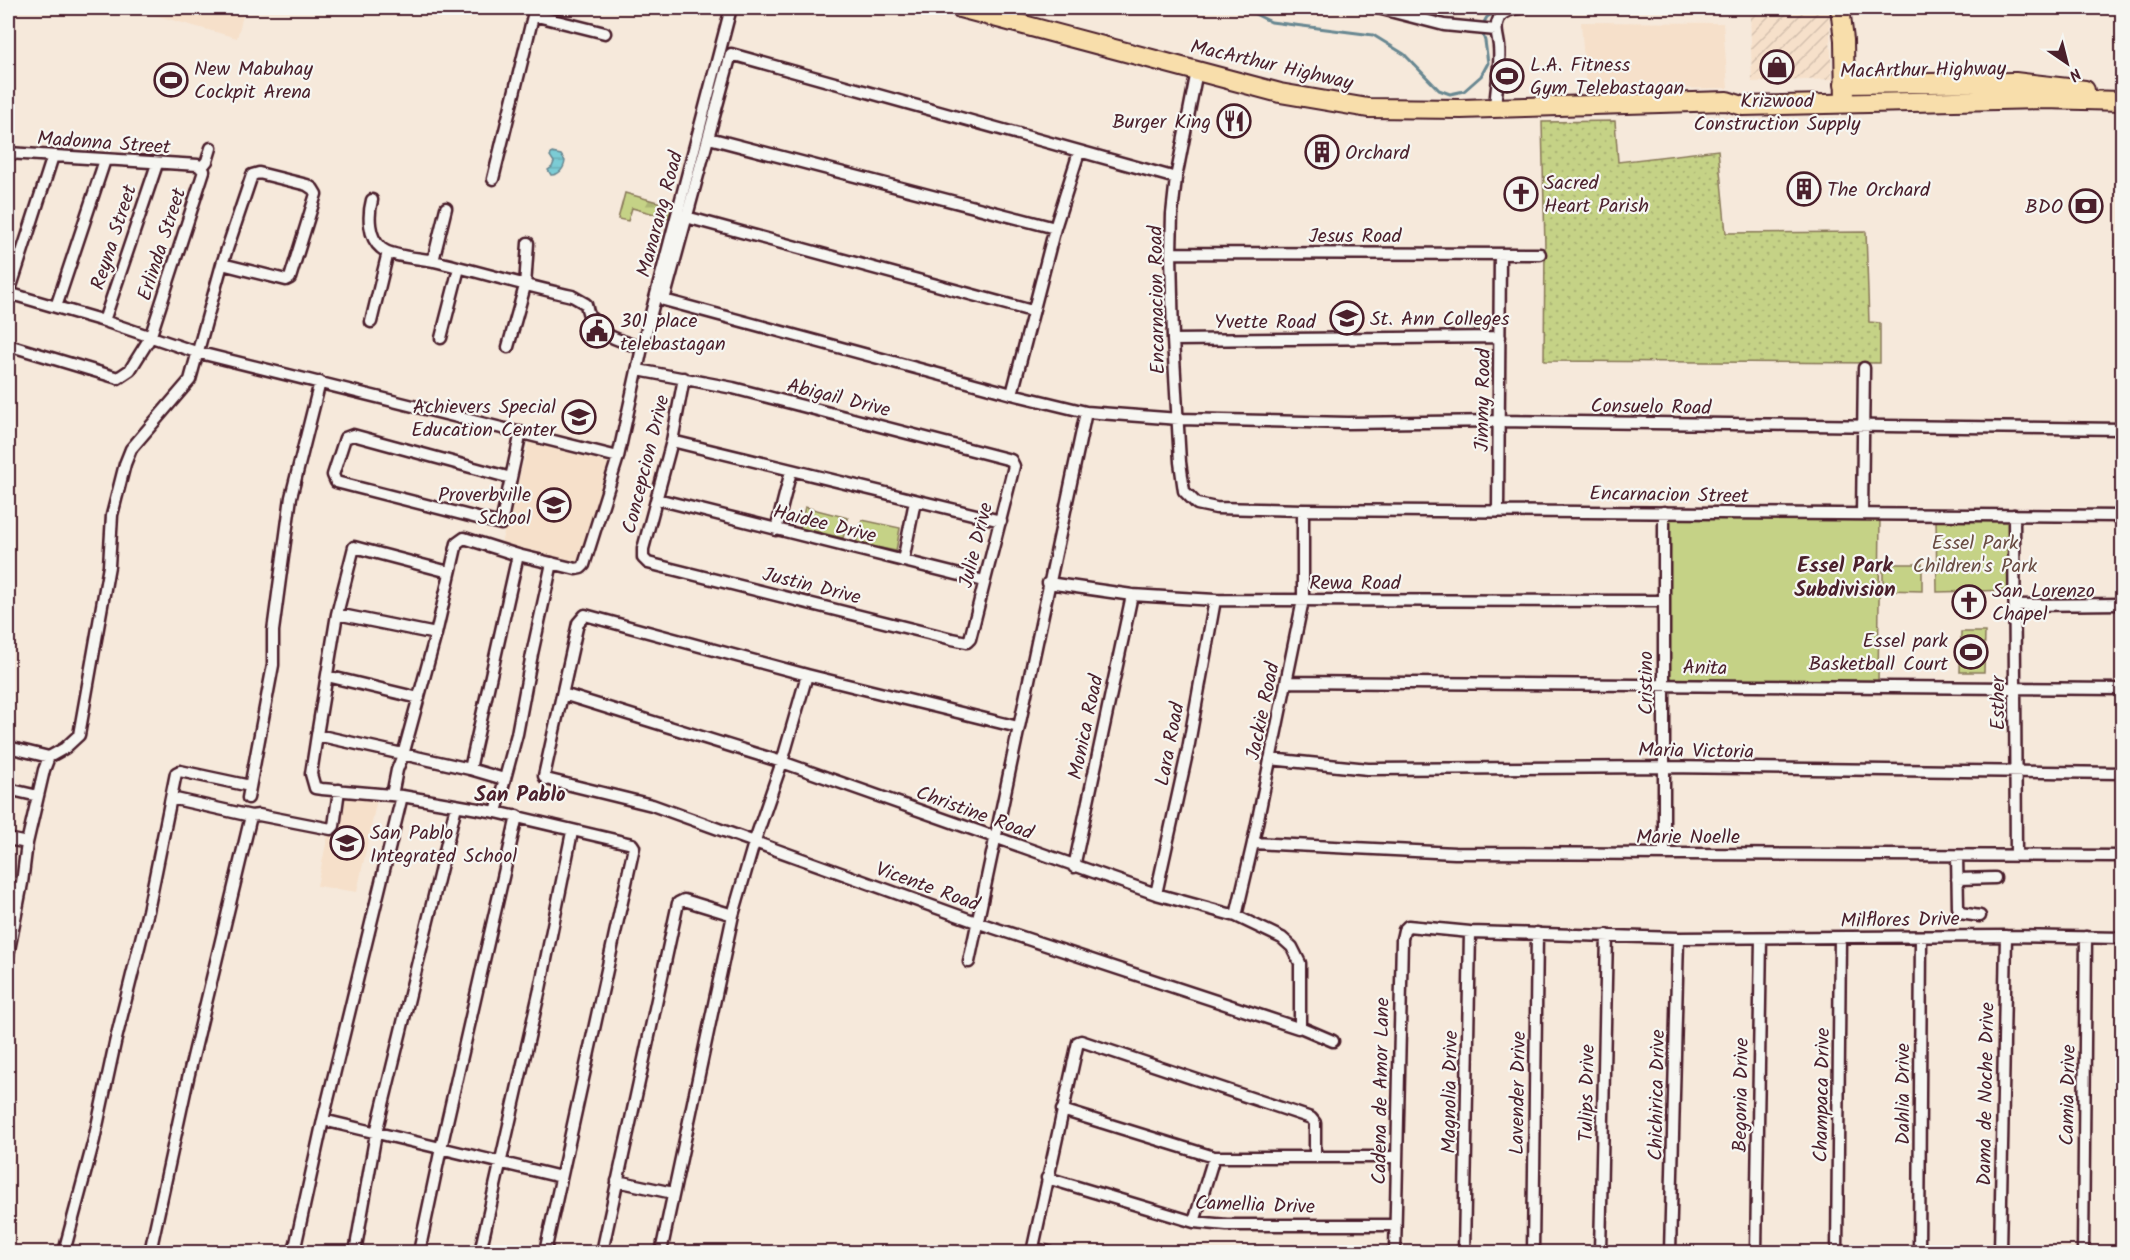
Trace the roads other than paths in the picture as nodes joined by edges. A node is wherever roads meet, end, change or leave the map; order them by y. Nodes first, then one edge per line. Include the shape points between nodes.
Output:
1 (731, 8) edge
2 (960, 8) edge
3 (1378, 8) edge
4 (1520, 8) edge
5 (1840, 8) edge
6 (534, 11) edge
7 (1492, 30) junction
8 (605, 33) dead end
9 (1197, 71) junction
10 (2122, 92) edge
11 (1844, 93) junction
12 (2122, 101) edge
13 (1495, 108) junction
14 (709, 138) junction
15 (211, 148) dead end
16 (1079, 152) junction
17 (8, 153) edge
18 (53, 156) junction
19 (105, 160) junction
20 (157, 164) junction
21 (200, 166) junction
22 (494, 178) dead end
23 (1176, 178) junction
24 (372, 200) dead end
25 (446, 208) dead end
26 (686, 217) junction
27 (1055, 228) junction
28 (528, 243) dead end
29 (388, 252) junction
30 (1171, 253) junction
31 (1500, 254) junction
32 (1540, 254) dead end
33 (433, 261) junction
34 (222, 264) junction
35 (459, 268) junction
36 (525, 286) junction
37 (8, 293) edge
38 (56, 307) junction
39 (1032, 311) junction
40 (104, 321) junction
41 (371, 322) dead end
42 (1500, 337) junction
43 (150, 338) junction
44 (441, 338) dead end
45 (1173, 340) junction
46 (8, 345) edge
47 (508, 347) dead end
48 (642, 348) junction
49 (196, 352) junction
50 (1864, 368) dead end
51 (638, 370) junction
52 (684, 378) junction
53 (320, 382) junction
54 (1012, 394) junction
55 (1086, 412) junction
56 (1179, 419) junction
57 (1499, 421) junction
58 (1864, 427) junction
59 (2122, 429) edge
60 (521, 432) junction
61 (672, 441) junction
62 (618, 457) junction
63 (1013, 462) joint
64 (791, 471) junction
65 (512, 478) junction
66 (657, 499) junction
67 (915, 501) junction
68 (1216, 508) joint
69 (1303, 510) junction
70 (1498, 510) junction
71 (1664, 512) junction
72 (1862, 514) junction
73 (2014, 515) junction
74 (2122, 516) edge
75 (1000, 521) junction
76 (776, 530) junction
77 (518, 555) junction
78 (643, 558) joint
79 (903, 561) junction
80 (552, 563) junction
81 (449, 572) junction
82 (984, 581) junction
83 (1048, 583) junction
84 (1132, 595) junction
85 (1215, 600) junction
86 (1303, 600) junction
87 (1663, 601) junction
88 (2122, 604) edge
89 (2015, 605) junction
90 (337, 614) junction
91 (436, 634) junction
92 (972, 636) joint
93 (807, 675) junction
94 (327, 676) junction
95 (1287, 682) junction
96 (1663, 684) junction
97 (2015, 689) junction
98 (2122, 689) edge
99 (563, 694) junction
100 (419, 698) junction
101 (1018, 727) junction
102 (317, 735) junction
103 (8, 747) edge
104 (403, 755) junction
105 (49, 757) junction
106 (1270, 759) junction
107 (782, 762) junction
108 (1664, 767) junction
109 (470, 769) junction
110 (2014, 772) junction
111 (2122, 773) edge
112 (504, 779) junction
113 (250, 786) junction
114 (8, 789) edge
115 (339, 790) junction
116 (38, 795) junction
117 (397, 796) junction
118 (171, 798) junction
119 (248, 798) dead end
120 (456, 806) junction
121 (496, 812) junction
122 (251, 816) junction
123 (517, 816) junction
124 (572, 832) junction
125 (996, 838) junction
126 (8, 839) edge
127 (27, 843) junction
128 (754, 843) junction
129 (1253, 843) junction
130 (1664, 853) junction
131 (2016, 855) junction
132 (1957, 856) junction
133 (2122, 856) edge
134 (1074, 867) junction
135 (1995, 878) dead end
136 (1957, 879) junction
137 (8, 886) edge
138 (21, 889) junction
139 (1155, 894) junction
140 (733, 915) junction
141 (1236, 916) junction
142 (1980, 916) dead end
143 (979, 923) junction
144 (1404, 930) joint
145 (1470, 932) junction
146 (1537, 933) junction
147 (10, 934) edge
148 (1607, 935) junction
149 (2006, 936) junction
150 (1922, 937) junction
151 (2086, 937) junction
152 (1678, 938) junction
153 (1761, 938) junction
154 (1840, 938) junction
155 (2122, 938) edge
156 (8, 956) edge
157 (969, 962) dead end
158 (1300, 1027) junction
159 (1333, 1041) dead end
160 (1062, 1110) junction
161 (323, 1120) junction
162 (376, 1132) junction
163 (441, 1148) junction
164 (1315, 1156) junction
165 (1214, 1157) junction
166 (1397, 1157) junction
167 (500, 1162) junction
168 (561, 1177) junction
169 (1047, 1178) junction
170 (617, 1181) junction
171 (673, 1193) junction
172 (1194, 1222) junction
173 (1395, 1225) junction
174 (1032, 1250) edge
175 (64, 1252) edge
176 (150, 1252) edge
177 (294, 1252) edge
178 (355, 1252) edge
179 (419, 1252) edge
180 (480, 1252) edge
181 (545, 1252) edge
182 (602, 1252) edge
183 (661, 1252) edge
184 (1048, 1252) edge
185 (1395, 1252) edge
186 (1464, 1252) edge
187 (1533, 1252) edge
188 (1600, 1252) edge
189 (1670, 1252) edge
190 (1756, 1252) edge
191 (1837, 1252) edge
192 (1919, 1252) edge
193 (2000, 1252) edge
194 (2083, 1252) edge

1 - 48 street, Manarang Road
2 - 9 main road, MacArthur Highway
3 - 7 street via 1444,25
4 - 7 street via 1503,14
5 - 11 main road
6 - 8 street
6 - 22 street
7 - 13 street via 1499,46
9 - 13 main road, MacArthur Highway via 1296,97 1359,106
9 - 23 street, Encarnacion Road
10 - 11 main road, MacArthur Highway via 2040,89
11 - 12 main road, MacArthur Highway
11 - 13 main road, MacArthur Highway via 1743,106 1727,101
14 - 16 street via 731,54
14 - 26 street
14 - 27 street
15 - 21 street, Erlinda Street via 207,161
16 - 23 street
16 - 27 street
17 - 18 street, Madonna Street
18 - 19 street, Madonna Street
18 - 37 street
19 - 20 street, Madonna Street
19 - 38 street
20 - 21 street, Madonna Street
20 - 40 street, Reyna Street
21 - 43 street, Erlinda Street via 204,171
23 - 30 street, Encarnacion Road
24 - 29 street via 369,217 373,235
25 - 33 street
26 - 39 street
26 - 54 street, Consuelo Road via 664,300
27 - 39 street
28 - 36 street
29 - 33 street
29 - 41 street
30 - 31 street, Jesus Road
30 - 45 street, Encarnacion Road
31 - 32 street, Jesus Road
31 - 42 street, Jimmy Road
33 - 35 street
34 - 34 street via 252,176 259,173 313,189 316,194 290,278
34 - 49 street
35 - 36 street
35 - 44 street
36 - 47 street
36 - 48 street via 583,300 593,324 611,338
37 - 38 street
38 - 40 street
39 - 54 street
40 - 43 street
42 - 45 street, Yvette Road
42 - 57 street, Jimmy Road
43 - 46 street, Erlinda Street via 130,370 118,378
43 - 49 street
45 - 56 street, Encarnacion Road
48 - 51 street, Manarang Road
49 - 53 street
49 - 105 street via 190,380 131,449 125,464 112,515 109,566 81,730 74,741
50 - 58 street
51 - 52 street, Abigail Drive
51 - 62 street, Manarang Road
52 - 61 street, Concepcion Drive
52 - 63 street, Abigail Drive
53 - 60 street
53 - 113 street via 291,497 273,632 273,665
54 - 55 street, Consuelo Road
55 - 56 street, Consuelo Road
55 - 83 street
56 - 57 street, Consuelo Road
56 - 68 street, Encarnacion Road via 1184,491 1197,504
57 - 58 street, Consuelo Road
57 - 70 street, Jimmy Road
58 - 59 street, Consuelo Road
58 - 72 street
60 - 62 street
60 - 65 street
61 - 64 street
61 - 66 street, Concepcion Drive
62 - 80 street, Manarang Road via 585,562 581,568
63 - 75 street, Julie Drive
64 - 67 street
64 - 76 street
65 - 65 street via 352,435 345,438 333,475 336,482 497,524 501,523
66 - 76 street, Haidee Drive
66 - 78 street, Concepcion Drive
67 - 75 street
67 - 79 street
68 - 69 street, Encarnacion Street
69 - 70 street, Encarnacion Street
69 - 86 street, Jackie Road
70 - 71 street, Encarnacion Street
71 - 72 street, Encarnacion Street
71 - 87 street, Cristino
72 - 73 street, Encarnacion Street
73 - 74 street, Encarnacion Street
73 - 89 street, Esther
75 - 82 street, Julie Drive
76 - 79 street, Haidee Drive
77 - 80 street
77 - 81 street via 464,538 457,543
77 - 109 street
78 - 92 street, Justin Drive via 648,563 941,636 967,642
79 - 82 street, Haidee Drive
80 - 112 street
81 - 90 street via 354,547
81 - 91 street
82 - 92 street, Julie Drive
83 - 84 street, Rewa Road
83 - 101 street
84 - 85 street, Rewa Road
84 - 134 street, Monica Road
85 - 86 street, Rewa Road
85 - 139 street, Lara Road via 1188,749
86 - 87 street, Rewa Road
86 - 95 street, Jackie Road
87 - 96 street, Cristino
88 - 89 street
89 - 97 street, Esther
90 - 91 street
90 - 94 street
91 - 100 street
93 - 99 street via 585,615 578,623
93 - 101 street
93 - 107 street
94 - 100 street
94 - 102 street
95 - 96 street, Anita
95 - 106 street, Jackie Road
96 - 97 street, Anita
96 - 108 street, Cristino
97 - 98 street, Anita
97 - 110 street, Esther
99 - 107 street, Christine Road
99 - 128 street, Vicente Road via 546,779 652,805
100 - 104 street
101 - 125 street
102 - 104 street
102 - 115 street via 311,780 315,788
103 - 105 street
104 - 109 street
104 - 117 street via 397,770
105 - 116 street
106 - 108 street, Maria Victoria via 1368,769
106 - 129 street, Jackie Road
107 - 125 street, Christine Road
107 - 128 street
108 - 110 street, Maria Victoria
108 - 130 street, Cristino
109 - 112 street
110 - 111 street, Maria Victoria
110 - 131 street, Esther
112 - 121 street
113 - 118 street via 180,771 176,773
113 - 119 street
114 - 116 street
115 - 117 street
115 - 122 street via 331,829
116 - 127 street
117 - 120 street
117 - 161 street
118 - 122 street
118 - 175 street via 94,1140
120 - 121 street
120 - 162 street
121 - 123 street
122 - 176 street
123 - 124 street
123 - 163 street
124 - 167 street
124 - 168 street via 627,842 634,847
125 - 134 street, Christine Road
125 - 143 street
126 - 127 street
127 - 138 street
128 - 140 street
128 - 143 street, Vicente Road
129 - 130 street, Marie Noelle via 1455,853
129 - 141 street, Jackie Road
130 - 132 street, Marie Noelle
131 - 132 street, Marie Noelle
131 - 133 street, Marie Noelle
132 - 136 street
134 - 139 street, Christine Road
135 - 136 street
136 - 142 street via 1960,913
137 - 138 street
138 - 147 street
139 - 141 street, Christine Road
140 - 170 street via 684,900 678,903
140 - 171 street
141 - 158 street, Christine Road via 1282,938 1297,954
143 - 157 street
143 - 158 street, Vicente Road
144 - 145 street, Milflores Drive via 1408,926
144 - 166 street, Cadena de Amor Lane
145 - 146 street, Milflores Drive
145 - 186 street, Magnolia Drive
146 - 148 street, Milflores Drive
146 - 187 street, Lavender Drive
147 - 156 street
148 - 152 street, Milflores Drive
148 - 188 street, Tulips Drive
149 - 150 street, Milflores Drive
149 - 151 street, Milflores Drive
149 - 193 street, Dama de Noche Drive
150 - 154 street, Milflores Drive
150 - 192 street, Dahlia Drive
151 - 155 street, Milflores Drive
151 - 194 street, Camia Drive
152 - 153 street, Milflores Drive
152 - 189 street, Chichirica Drive
153 - 154 street, Milflores Drive
153 - 190 street, Begonia Drive
154 - 191 street, Champaca Drive
158 - 159 street, Vicente Road
160 - 164 street via 1077,1043 1081,1041 1311,1118 1315,1123
160 - 165 street
160 - 169 street
161 - 162 street
161 - 177 street
162 - 163 street
162 - 178 street
163 - 167 street
163 - 179 street
164 - 165 street
164 - 166 street
165 - 172 street
166 - 173 street, Cadena de Amor Lane
167 - 168 street
167 - 180 street
168 - 181 street
169 - 172 street, Camellia Drive
169 - 174 street
170 - 171 street
170 - 182 street
171 - 183 street
172 - 173 street, Camellia Drive
173 - 185 street, Cadena de Amor Lane
174 - 184 street

